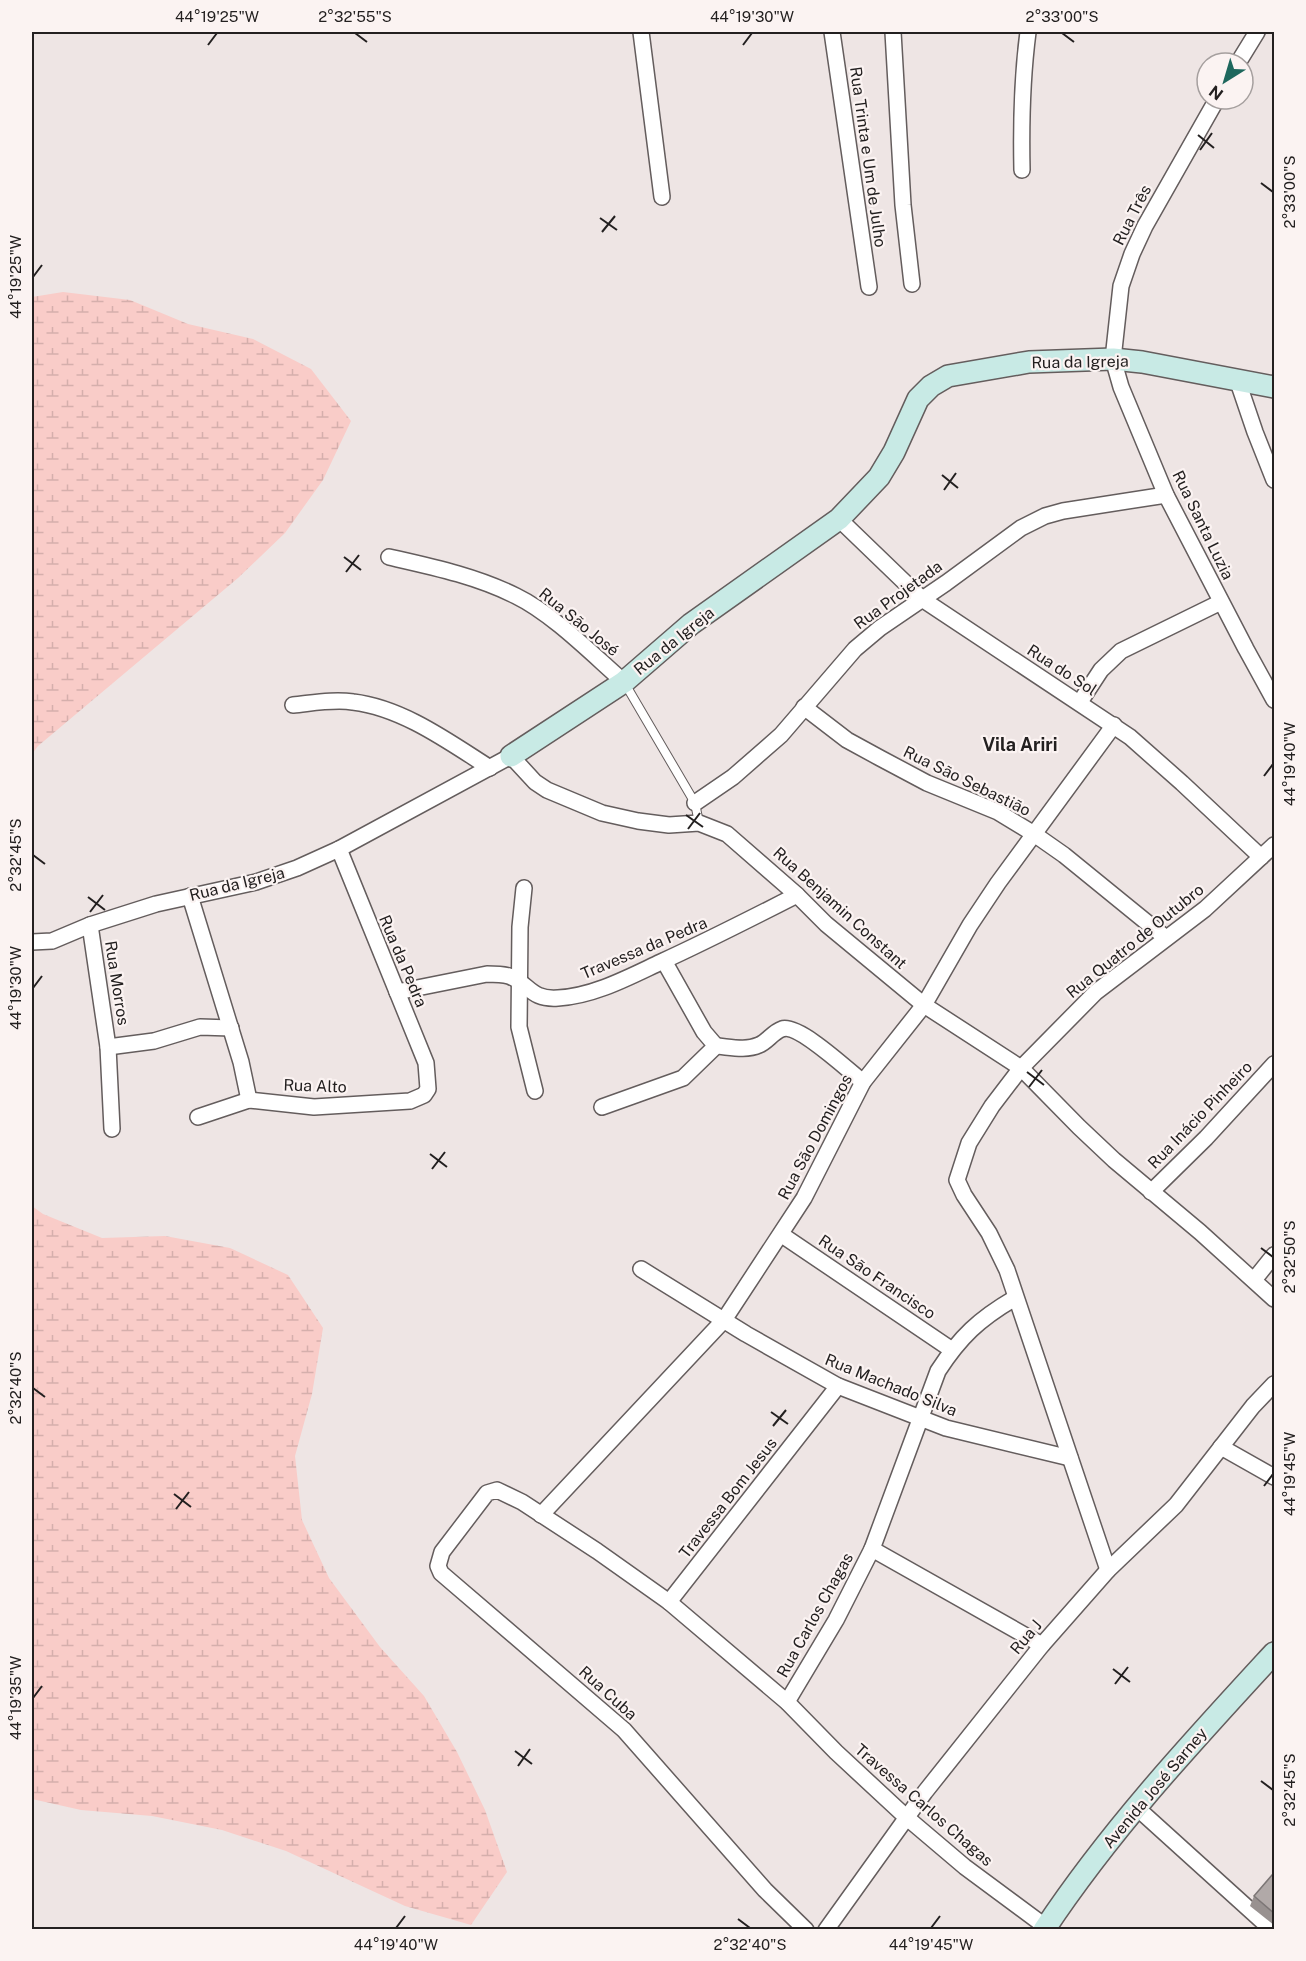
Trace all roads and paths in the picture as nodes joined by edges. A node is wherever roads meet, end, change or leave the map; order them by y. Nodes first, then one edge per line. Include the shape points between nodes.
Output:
1 (641, 32) edge
2 (832, 32) edge
3 (893, 32) edge
4 (1028, 32) edge
5 (1257, 32) edge
6 (1245, 51) edge
7 (1210, 111) edge
8 (1022, 170) dead end
9 (662, 197) dead end
10 (912, 284) dead end
11 (869, 287) dead end
12 (1113, 359) junction
13 (1237, 379) junction
14 (1275, 387) edge
15 (1275, 480) edge
16 (1166, 495) junction
17 (839, 519) junction
18 (389, 557) dead end
19 (922, 599) junction
20 (1221, 602) junction
21 (624, 682) junction
22 (1275, 700) edge
23 (1080, 702) junction
24 (293, 705) dead end
25 (804, 707) junction
26 (1114, 725) junction
27 (511, 756) junction
28 (490, 768) junction
29 (695, 803) junction
30 (699, 823) junction
31 (1034, 834) junction
32 (1275, 845) edge
33 (339, 849) junction
34 (1261, 857) junction
35 (524, 888) dead end
36 (797, 895) junction
37 (190, 896) junction
38 (90, 925) junction
39 (1166, 938) junction
40 (32, 942) edge
41 (664, 961) junction
42 (521, 982) junction
43 (397, 992) junction
44 (924, 1005) junction
45 (231, 1028) junction
46 (717, 1046) junction
47 (108, 1047) junction
48 (1275, 1064) edge
49 (1021, 1068) junction
50 (863, 1082) junction
51 (428, 1089) joint
52 (535, 1091) dead end
53 (249, 1100) junction
54 (602, 1107) dead end
55 (198, 1117) dead end
56 (112, 1129) dead end
57 (1151, 1192) junction
58 (782, 1235) junction
59 (1275, 1255) edge
60 (641, 1269) dead end
61 (1254, 1280) junction
62 (1015, 1298) junction
63 (1275, 1299) edge
64 (724, 1320) junction
65 (952, 1350) junction
66 (1275, 1384) edge
67 (838, 1386) junction
68 (920, 1419) junction
69 (1221, 1447) junction
70 (1070, 1458) junction
71 (1275, 1477) edge
72 (492, 1490) joint
73 (541, 1515) junction
74 (872, 1549) junction
75 (1108, 1570) junction
76 (669, 1602) junction
77 (1042, 1645) junction
78 (1274, 1653) edge
79 (787, 1702) junction
80 (1136, 1807) junction
81 (906, 1817) junction
82 (1254, 1924) edge
83 (1045, 1928) edge
84 (806, 1929) edge
85 (826, 1929) edge
86 (1272, 1929) edge

1 - 9 street
2 - 11 street, Rua Trinta e Um de Julho
3 - 10 street via 903,206
4 - 8 street
5 - 6 street
7 - 12 street, Rua Três via 1132,254 1121,286
12 - 13 street, Rua da Igreja
12 - 16 street, Rua Santa Luzia
12 - 17 street, Rua da Igreja via 1029,362 948,376 918,399 879,477
13 - 14 street, Rua da Igreja
13 - 15 street
16 - 19 street, Rua Projetada via 1045,516 1021,528
16 - 20 street, Rua Santa Luzia
17 - 19 street, Rua do Sol
17 - 21 street, Rua da Igreja via 691,624
18 - 21 street, Rua São José via 475,578 519,597 561,627
19 - 23 street, Rua do Sol
19 - 25 street, Rua Projetada via 855,649
20 - 22 street, Rua Santa Luzia
20 - 23 street via 1121,651 1101,670
21 - 27 street, Rua da Igreja
21 - 29 lane, Rua São José
23 - 26 street, Rua do Sol
24 - 28 street via 354,702 387,710
25 - 29 street, Rua Projetada via 760,755
25 - 31 street, Rua São Sebastião via 880,759 998,812
26 - 31 street, Rua São Domingos
26 - 34 street, Rua do Sol
27 - 28 street, Rua da Igreja
27 - 30 street, Rua Benjamin Constant via 547,790 602,813 669,825
28 - 33 street, Rua da Igreja
29 - 30 lane, Rua São José
30 - 36 street, Rua Benjamin Constant via 727,834
31 - 39 street, Rua São Sebastião
31 - 44 street, Rua São Domingos via 970,925
32 - 34 street, Rua Quatro de Outubro
33 - 37 street, Rua da Igreja via 256,882
33 - 43 street, Rua da Pedra
34 - 39 street, Rua Quatro de Outubro via 1205,909
35 - 42 street
36 - 41 street, Travessa da Pedra
36 - 44 street, Rua Benjamin Constant
37 - 38 street, Rua da Igreja
37 - 45 street
38 - 40 street, Rua da Igreja via 52,941
38 - 47 street, Rua Morros
39 - 49 street, Rua Quatro de Outubro via 1096,992
41 - 42 street, Travessa da Pedra via 614,984 557,998 540,997
41 - 46 street via 704,1032
42 - 43 street, Travessa da Pedra via 501,974 487,974
42 - 52 street via 519,1027
43 - 51 street, Rua da Pedra via 426,1063
44 - 49 street, Rua Benjamin Constant
44 - 50 street, Rua São Domingos
45 - 47 street, Rua Morros via 200,1027 154,1041
45 - 53 street
46 - 50 street via 759,1045 781,1029 789,1028
46 - 54 street via 683,1077
47 - 56 street, Rua Morros
48 - 57 street, Rua Inácio Pinheiro
49 - 57 street, Rua Benjamin Constant
49 - 62 street, Rua Quatro de Outubro via 969,1143 957,1180 989,1233
50 - 58 street, Rua São Domingos
51 - 53 street, Rua Alto via 411,1101 357,1105 314,1107
53 - 55 street, Rua Alto
57 - 61 street, Rua Benjamin Constant
58 - 64 street, Rua São Domingos
58 - 65 street, Rua São Francisco
59 - 61 street
60 - 64 street, Rua Machado Silva
61 - 63 street, Rua Benjamin Constant
62 - 65 street, Rua Carlos Chagas via 987,1314
62 - 70 street, Rua Quatro de Outubro
64 - 67 street, Rua Machado Silva
64 - 73 street, Rua São Domingos
65 - 68 street, Rua Carlos Chagas via 938,1371
66 - 69 street, Rua J
67 - 68 street, Rua Machado Silva
67 - 76 street, Travessa Bom Jesus
68 - 70 street, Rua Machado Silva
68 - 74 street, Rua Carlos Chagas
69 - 71 street
69 - 75 street, Rua J via 1176,1505
70 - 75 street
72 - 73 street, Rua Carlos Chagas
72 - 84 street, Rua Cuba via 442,1552 438,1566 441,1573 624,1730 757,1881
73 - 76 street, Rua Carlos Chagas
74 - 77 street
74 - 79 street, Rua Carlos Chagas via 836,1620
75 - 77 street, Rua J
76 - 79 street, Rua Carlos Chagas
77 - 81 street, Rua J
78 - 80 street, Avenida José Sarney
79 - 81 street, Travessa Carlos Chagas
80 - 82 street
80 - 83 street, Avenida José Sarney
81 - 83 street, Travessa Carlos Chagas
81 - 85 street, Rua J
82 - 86 street

